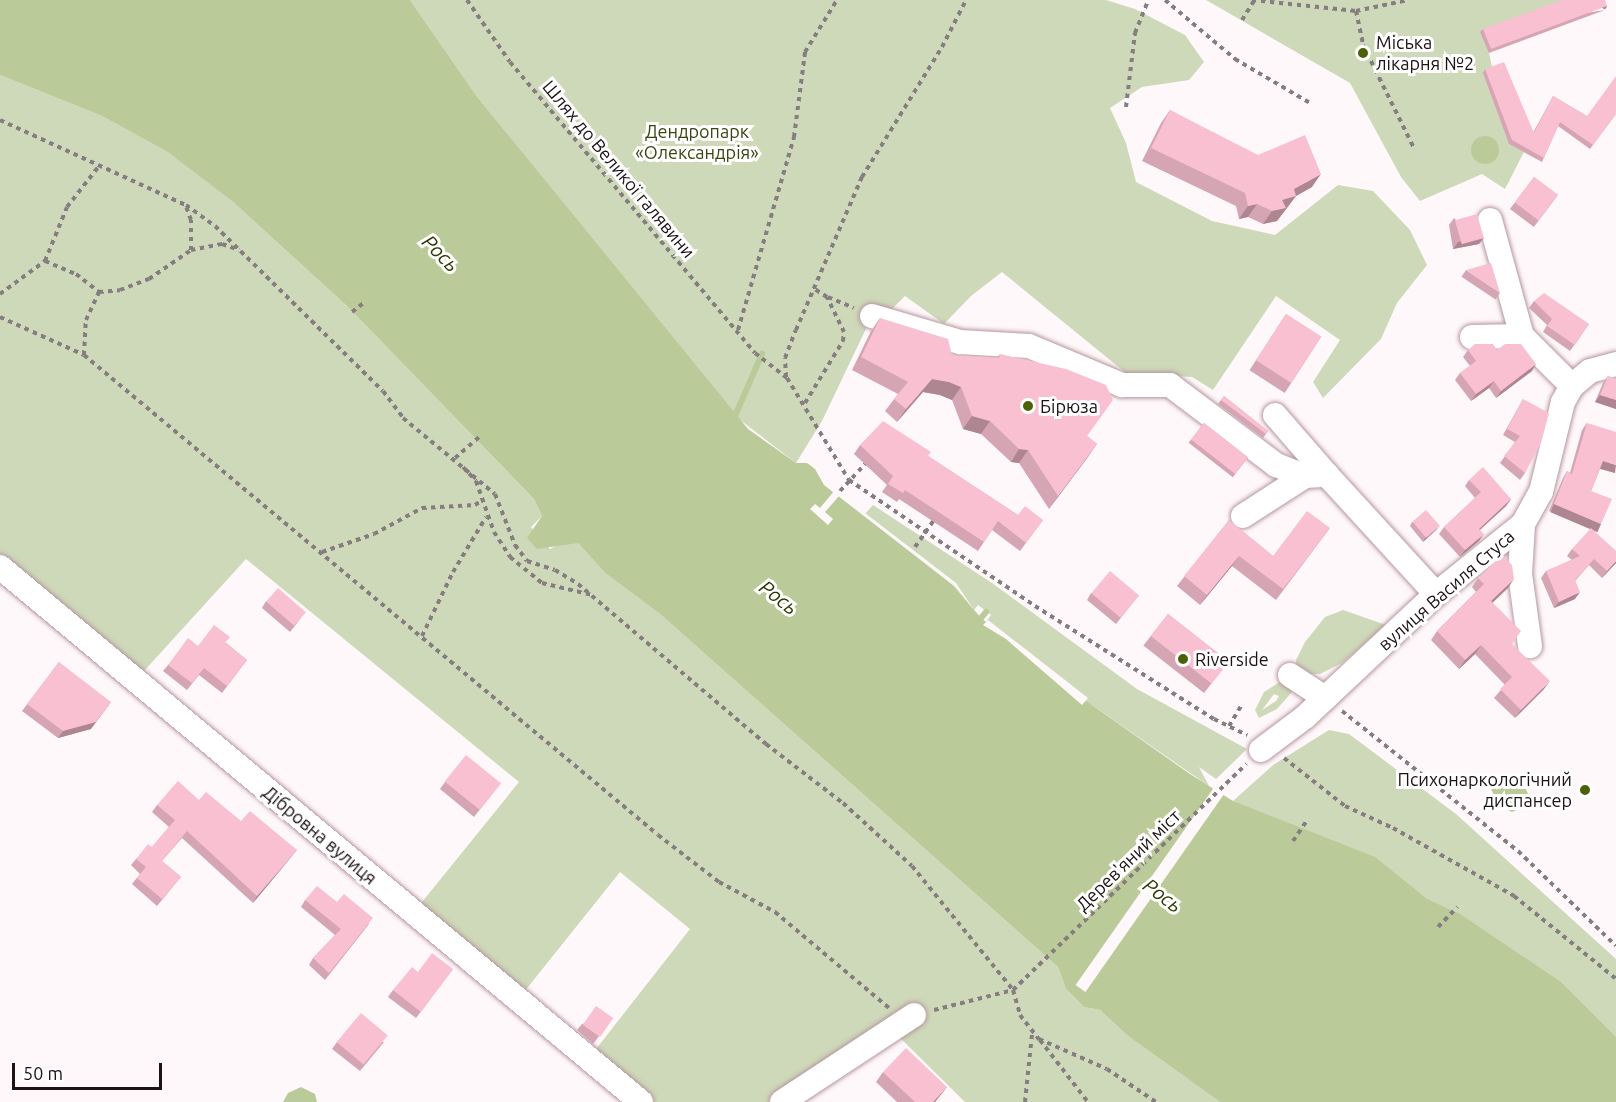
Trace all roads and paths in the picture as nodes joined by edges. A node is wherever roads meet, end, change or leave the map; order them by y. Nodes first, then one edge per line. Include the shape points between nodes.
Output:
1 (467, 0) edge
2 (837, 0) edge
3 (966, 0) edge
4 (1148, 0) edge
5 (1165, 0) edge
6 (1254, 0) edge
7 (1408, 0) edge
8 (1356, 11) junction
9 (1242, 20) dead end
10 (1310, 103) dead end
11 (1126, 106) dead end
12 (0, 120) edge
13 (1414, 148) dead end
14 (99, 166) junction
15 (186, 205) junction
16 (1490, 220) dead end
17 (190, 250) junction
18 (243, 252) junction
19 (45, 261) junction
20 (813, 288) junction
21 (99, 292) junction
22 (0, 294) edge
23 (827, 297) junction
24 (365, 302) dead end
25 (352, 312) dead end
26 (872, 316) joint
27 (0, 317) edge
28 (738, 331) junction
29 (1522, 336) junction
30 (1472, 337) dead end
31 (84, 355) junction
32 (1616, 364) edge
33 (787, 378) junction
34 (1572, 386) junction
35 (805, 403) junction
36 (1275, 416) dead end
37 (481, 435) dead end
38 (455, 458) junction
39 (865, 464) edge
40 (1316, 476) junction
41 (849, 480) junction
42 (840, 491) dead end
43 (480, 501) junction
44 (1243, 516) dead end
45 (487, 517) junction
46 (933, 521) edge
47 (1523, 524) junction
48 (925, 533) junction
49 (915, 547) dead end
50 (322, 552) junction
51 (0, 567) edge
52 (1436, 594) junction
53 (592, 596) junction
54 (422, 636) junction
55 (1530, 646) dead end
56 (1290, 675) dead end
57 (1325, 698) junction
58 (1242, 704) dead end
59 (1229, 726) junction
60 (1264, 747) junction
61 (1307, 820) dead end
62 (1293, 841) dead end
63 (1457, 907) dead end
64 (1438, 927) dead end
65 (1616, 946) edge
66 (1616, 980) edge
67 (1013, 990) junction
68 (914, 1016) junction
69 (1032, 1033) junction
70 (1039, 1040) junction
71 (641, 1102) edge
72 (782, 1102) edge
73 (1025, 1102) edge
74 (1088, 1102) edge
75 (1156, 1102) edge

1 - 28 path, Шлях до Великої галявини via 510,62
2 - 28 path via 805,52 794,137
3 - 20 path via 942,47 862,177
4 - 11 path via 1135,33
5 - 10 path via 1235,59
6 - 8 path
6 - 9 path
7 - 8 path
8 - 13 path via 1363,45
12 - 14 path
14 - 15 path
14 - 19 path via 67,207
15 - 17 path via 191,220
15 - 18 path
16 - 29 street
17 - 18 path via 222,244
17 - 21 path via 149,279 120,290
18 - 38 path via 383,391 403,418
19 - 21 path via 76,274
19 - 22 path
20 - 23 path
20 - 33 path via 785,358
21 - 31 path via 86,320
23 - 26 path
23 - 35 path via 844,332 843,341
24 - 25 path
26 - 40 street via 960,342 1029,346 1122,385 1170,385 1276,465
27 - 31 path
28 - 33 path, Шлях до Великої галявини via 755,353
29 - 30 street
29 - 34 street
31 - 50 path
32 - 34 street via 1590,371
33 - 35 path, Шлях до Великої галявини
34 - 47 street, вулиця Василя Стуса via 1563,402 1540,492
35 - 41 path, Шлях до Великої галявини
36 - 40 street
37 - 38 path
38 - 43 path via 476,481
38 - 53 path via 495,494 514,545 527,561 555,570
39 - 41 path
40 - 44 street
40 - 52 street
41 - 42 path
41 - 48 path
43 - 45 path
43 - 50 path via 475,505 422,508 374,534
45 - 53 path via 510,557 542,583
45 - 54 path via 453,572
46 - 48 path
47 - 52 street, вулиця Василя Стуса
47 - 55 street via 1520,574
48 - 49 path
48 - 59 path
50 - 54 path
51 - 71 street, Дібровна вулиця
52 - 57 street, вулиця Василя Стуса
53 - 67 path via 895,850
54 - 68 path via 719,882 775,912 871,996
56 - 57 street
57 - 60 street, вулиця Василя Стуса
57 - 65 path via 1518,851
58 - 59 path
59 - 60 path
60 - 66 path via 1345,806 1394,828 1514,896
60 - 67 path, Дерев'яний міст
61 - 62 path
63 - 64 path
67 - 68 path
67 - 69 path via 1020,1016
68 - 72 street
69 - 70 path
69 - 73 path
70 - 74 path
70 - 75 path via 1107,1069

